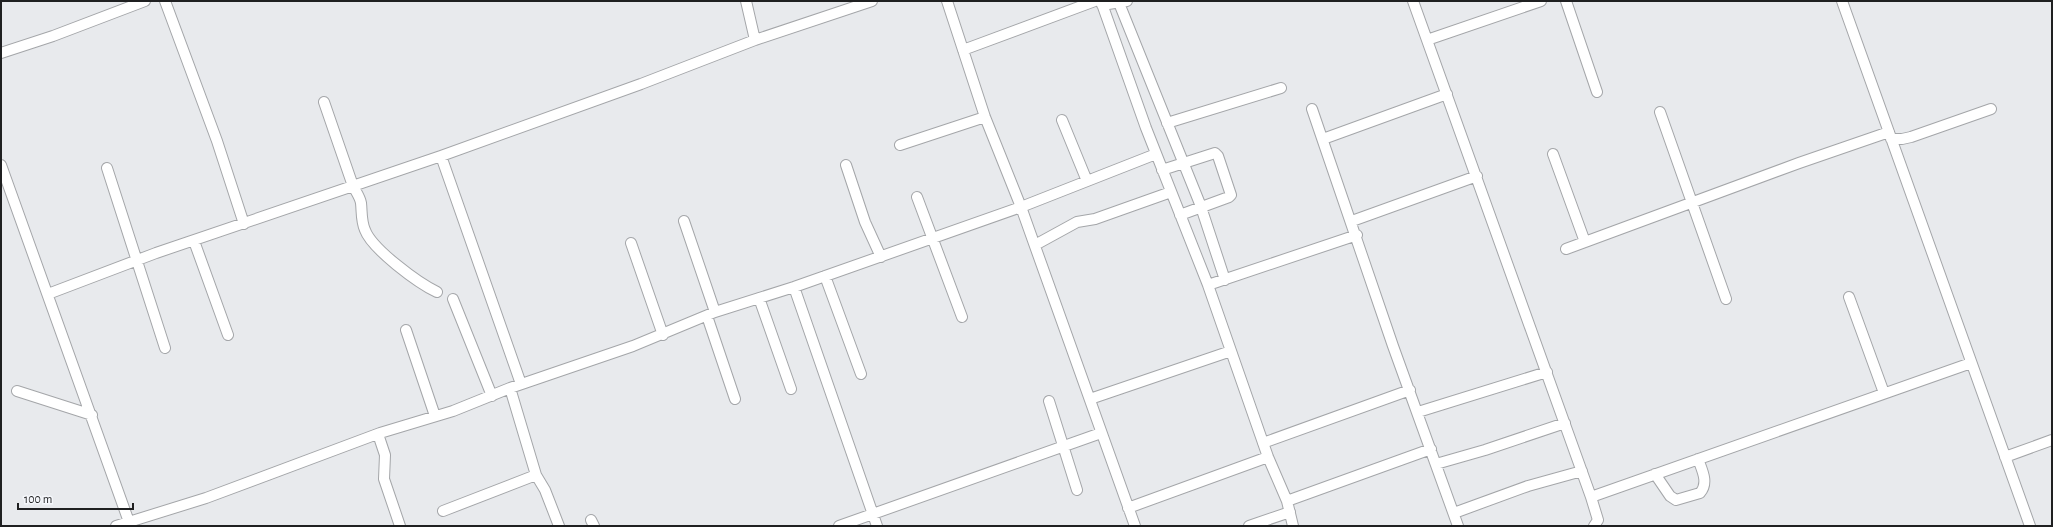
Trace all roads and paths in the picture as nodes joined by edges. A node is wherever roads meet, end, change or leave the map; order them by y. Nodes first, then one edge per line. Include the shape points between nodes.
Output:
1 (145, 1) edge
2 (165, 1) edge
3 (746, 1) edge
4 (872, 1) edge
5 (947, 1) edge
6 (1413, 1) edge
7 (1541, 1) edge
8 (1566, 1) edge
9 (1842, 1) edge
10 (1099, 2) edge
11 (1123, 2) edge
12 (755, 40) junction
13 (1427, 40) junction
14 (963, 50) junction
15 (1, 53) edge
16 (1281, 88) dead end
17 (1597, 92) dead end
18 (1447, 94) junction
19 (324, 102) dead end
20 (1312, 109) dead end
21 (1991, 109) dead end
22 (1660, 112) dead end
23 (985, 117) junction
24 (1062, 120) dead end
25 (1167, 123) junction
26 (1890, 136) junction
27 (1323, 139) junction
28 (900, 145) dead end
29 (1156, 154) junction
30 (1553, 154) dead end
31 (441, 156) junction
32 (1183, 162) junction
33 (846, 164) dead end
34 (1, 165) edge
35 (107, 168) dead end
36 (1162, 170) junction
37 (1476, 176) junction
38 (1087, 181) junction
39 (353, 186) junction
40 (1171, 192) junction
41 (917, 198) dead end
42 (1693, 203) junction
43 (1021, 206) junction
44 (1201, 207) junction
45 (1180, 215) junction
46 (684, 221) dead end
47 (1352, 221) junction
48 (244, 224) junction
49 (1357, 235) junction
50 (934, 238) junction
51 (194, 241) junction
52 (1585, 242) junction
53 (631, 243) dead end
54 (1035, 246) junction
55 (1566, 249) dead end
56 (880, 257) junction
57 (138, 260) junction
58 (825, 276) junction
59 (1225, 280) junction
60 (1208, 285) junction
61 (794, 287) junction
62 (437, 292) dead end
63 (48, 294) junction
64 (1849, 297) dead end
65 (453, 298) dead end
66 (759, 298) junction
67 (1726, 299) dead end
68 (711, 314) junction
69 (962, 317) dead end
70 (406, 330) dead end
71 (228, 335) dead end
72 (663, 335) junction
73 (165, 348) dead end
74 (1231, 351) junction
75 (1971, 363) junction
76 (1546, 372) junction
77 (861, 374) dead end
78 (521, 384) junction
79 (510, 388) junction
80 (790, 389) dead end
81 (1410, 390) junction
82 (17, 391) dead end
83 (1884, 393) junction
84 (492, 396) junction
85 (735, 399) dead end
86 (1090, 400) junction
87 (1049, 401) dead end
88 (1418, 412) junction
89 (92, 415) junction
90 (435, 416) junction
91 (1565, 423) junction
92 (1101, 433) junction
93 (378, 434) junction
94 (2052, 440) edge
95 (1263, 443) junction
96 (1063, 446) junction
97 (1431, 449) junction
98 (1268, 457) junction
99 (2005, 457) junction
100 (1698, 459) junction
101 (1436, 464) junction
102 (1582, 471) junction
103 (1655, 474) junction
104 (536, 475) junction
105 (1077, 490) dead end
106 (1591, 497) junction
107 (1287, 501) junction
108 (1128, 508) junction
109 (443, 511) dead end
110 (1290, 512) junction
111 (1454, 513) junction
112 (873, 514) junction
113 (129, 522) junction
114 (116, 526) edge
115 (400, 526) edge
116 (558, 526) edge
117 (840, 526) edge
118 (877, 526) edge
119 (1134, 526) edge
120 (1249, 526) edge
121 (1294, 526) edge
122 (1458, 526) edge
123 (1594, 526) edge
124 (2030, 526) edge

1 - 15 street
2 - 48 street via 217,141
3 - 12 street
4 - 12 street
5 - 14 street
6 - 13 street
7 - 13 street
8 - 17 street
9 - 26 street
10 - 11 street
10 - 14 street
10 - 29 street
11 - 25 street
12 - 31 street
13 - 18 street
14 - 23 street
16 - 25 street
18 - 27 street
18 - 37 street
19 - 39 street
20 - 27 street
21 - 26 street via 1902,140
22 - 42 street
23 - 28 street
23 - 43 street
24 - 38 street
25 - 32 street
26 - 42 street via 1799,163
26 - 75 street
27 - 47 street
29 - 36 street
29 - 38 street
30 - 52 street
31 - 39 street
31 - 78 street
32 - 36 street
32 - 44 street
32 - 44 street via 1214,153 1218,156 1231,194
33 - 56 street
34 - 63 street
35 - 57 street
36 - 40 street
37 - 47 street
37 - 76 street
38 - 43 street
39 - 48 street
39 - 62 street via 359,198 362,224 369,238 390,259
40 - 45 street
40 - 54 street via 1094,219 1077,222
41 - 50 street
42 - 52 street
42 - 67 street
43 - 50 street
43 - 54 street
44 - 45 street
44 - 59 street
45 - 60 street
46 - 68 street
47 - 49 street
48 - 51 street
49 - 59 street
49 - 81 street
50 - 56 street
50 - 69 street
51 - 57 street
51 - 71 street
52 - 55 street
53 - 72 street
54 - 86 street
56 - 58 street
57 - 63 street
57 - 73 street
58 - 61 street
58 - 77 street
59 - 60 street
60 - 74 street
61 - 66 street
61 - 112 street
63 - 89 street
64 - 83 street
65 - 84 street
66 - 68 street
66 - 80 street
68 - 72 street
68 - 85 street
70 - 90 street
72 - 78 street
74 - 86 street
74 - 95 street
75 - 83 street
75 - 99 street
76 - 88 street
76 - 91 street
78 - 79 street
79 - 84 street
79 - 104 street
81 - 88 street
81 - 95 street
82 - 89 street
83 - 100 street
84 - 90 street
86 - 92 street
87 - 96 street
88 - 97 street
89 - 113 street
90 - 93 street
91 - 101 street
91 - 102 street
92 - 96 street
92 - 108 street
93 - 113 street via 206,498
93 - 115 street via 385,455 384,478
94 - 99 street
95 - 98 street
96 - 105 street
96 - 112 street
97 - 101 street
97 - 107 street
98 - 107 street
98 - 108 street
99 - 124 street
100 - 103 street
100 - 103 street via 1705,486 1700,493 1676,500 1670,496
101 - 111 street
102 - 106 street
102 - 111 street via 1528,486
103 - 106 street
104 - 109 street
104 - 116 street via 545,490
106 - 123 street via 1598,520
107 - 110 street
108 - 119 street
110 - 120 street
110 - 121 street
111 - 122 street
112 - 117 street
112 - 118 street
113 - 114 street

